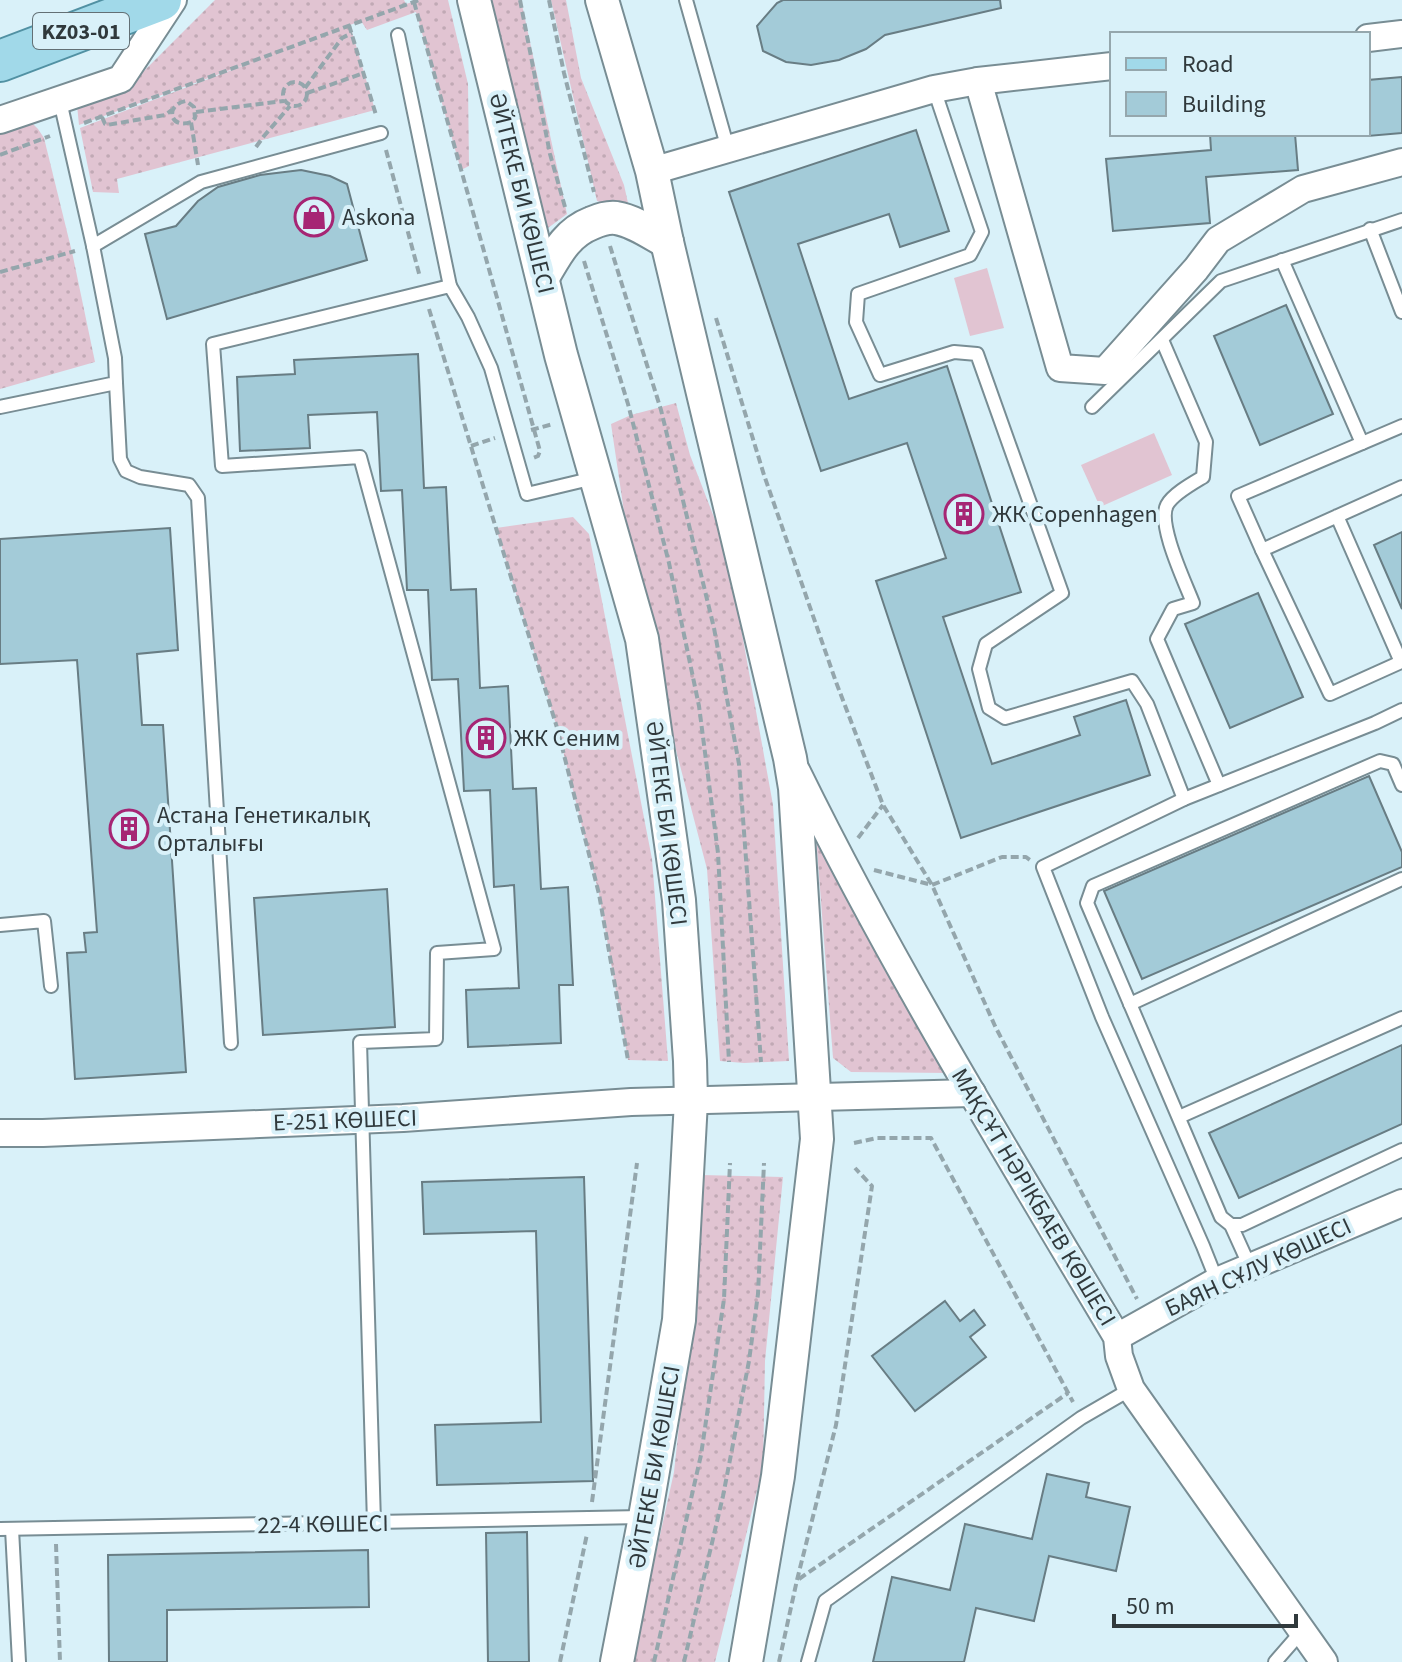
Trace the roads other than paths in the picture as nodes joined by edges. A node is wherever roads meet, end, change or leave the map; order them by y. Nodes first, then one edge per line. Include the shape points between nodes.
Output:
1 (161, 0) edge
2 (173, 0) edge
3 (474, 0) edge
4 (602, 0) edge
5 (686, 0) edge
6 (1402, 34) edge
7 (398, 35) dead end
8 (1370, 38) edge
9 (0, 61) edge
10 (1110, 66) edge
11 (978, 81) junction
12 (934, 89) junction
13 (60, 101) junction
14 (0, 120) edge
15 (381, 133) road end
16 (728, 149) junction
17 (1402, 162) edge
18 (652, 171) junction
19 (1402, 220) edge
20 (1370, 229) junction
21 (667, 242) junction
22 (93, 246) junction
23 (1282, 260) junction
24 (543, 277) junction
25 (450, 286) junction
26 (1402, 312) edge
27 (1162, 340) junction
28 (116, 383) junction
29 (0, 407) edge
30 (1092, 407) dead end
31 (1402, 426) edge
32 (1362, 443) junction
33 (597, 477) junction
34 (1402, 487) edge
35 (1337, 516) junction
36 (1262, 550) junction
37 (1402, 710) edge
38 (790, 758) junction
39 (1219, 785) junction
40 (1402, 785) edge
41 (1184, 799) junction
42 (1402, 879) edge
43 (0, 925) edge
44 (51, 986) dead end
45 (1130, 1004) junction
46 (1402, 1018) edge
47 (231, 1043) dead end
48 (972, 1093) junction
49 (815, 1097) junction
50 (691, 1101) junction
51 (1179, 1117) junction
52 (362, 1119) junction
53 (0, 1133) edge
54 (1402, 1150) edge
55 (1402, 1203) edge
56 (1231, 1225) junction
57 (1250, 1267) junction
58 (1217, 1281) junction
59 (1117, 1337) junction
60 (1131, 1389) junction
61 (645, 1517) junction
62 (374, 1523) junction
63 (6, 1529) edge
64 (1302, 1631) junction
65 (19, 1662) edge
66 (617, 1662) edge
67 (746, 1662) edge
68 (808, 1662) edge
69 (1275, 1662) edge
70 (1324, 1662) edge

1 - 9 main road, KZ03-01
2 - 13 street via 121,79
3 - 24 street, ӘЙТЕКЕ БИ КӨШЕСІ
4 - 18 street
5 - 16 lane
6 - 8 street
7 - 25 lane
10 - 11 street
11 - 12 street
11 - 17 street via 1060,368 1105,371 1218,240 1303,189
12 - 16 street
12 - 41 lane via 982,232 970,255 858,294 856,322 880,375 954,352 977,354 1062,593 986,644 979,669 989,708 1005,718 1132,681 1147,704
13 - 14 street
13 - 22 lane
15 - 22 lane via 201,182
16 - 18 street
18 - 21 street
19 - 20 lane
20 - 23 lane
20 - 26 lane
21 - 24 street via 634,224 601,219 572,233
21 - 38 street
22 - 28 lane
23 - 27 lane via 1221,281
23 - 32 lane
24 - 33 street, ӘЙТЕКЕ БИ КӨШЕСІ
25 - 33 lane via 491,368 527,494
25 - 52 lane via 213,344 222,466 360,457 494,949 437,953 436,1039 360,1042
27 - 30 lane
27 - 39 lane via 1206,442 1203,477 1167,505 1164,527 1193,603 1173,609 1157,639
28 - 29 lane
28 - 47 lane via 120,459 126,471 189,485 198,498
31 - 32 lane
32 - 36 lane via 1238,496
33 - 50 street, ӘЙТЕКЕ БИ КӨШЕСІ via 642,639 679,900
34 - 35 lane
35 - 36 lane
35 - 36 lane via 1401,662 1330,694
37 - 39 lane
38 - 48 street, МАҚСҰТ НӘРІКБАЕВ КӨШЕСІ via 840,861
38 - 49 street
39 - 41 lane
40 - 45 lane via 1393,764 1380,761 1093,886 1087,903
41 - 58 lane via 1043,867
42 - 45 lane
43 - 44 lane via 44,921
45 - 51 lane
46 - 51 lane
48 - 49 street, Е-251 КӨШЕСІ
48 - 59 street, МАҚСҰТ НӘРІКБАЕВ КӨШЕСІ
49 - 50 street, Е-251 КӨШЕСІ
49 - 67 street via 817,1139 778,1476
50 - 52 street, Е-251 КӨШЕСІ
50 - 61 street, ӘЙТЕКЕ БИ КӨШЕСІ via 679,1320
51 - 56 lane via 1221,1217
52 - 53 street, Е-251 КӨШЕСІ
52 - 62 lane
54 - 56 lane via 1242,1225
55 - 57 street, БАЯН СҰЛУ КӨШЕСІ
56 - 57 lane
57 - 58 street, БАЯН СҰЛУ КӨШЕСІ
58 - 59 street, БАЯН СҰЛУ КӨШЕСІ
59 - 60 street, МАҚСҰТ НӘРІКБАЕВ КӨШЕСІ
60 - 64 street, МАҚСҰТ НӘРІКБАЕВ КӨШЕСІ
60 - 68 lane via 1081,1418 825,1601
61 - 62 lane, 22-4 КӨШЕСІ
61 - 66 street, ӘЙТЕКЕ БИ КӨШЕСІ
62 - 63 lane, 22-4 КӨШЕСІ
63 - 65 lane
64 - 69 lane
64 - 70 street, МАҚСҰТ НӘРІКБАЕВ КӨШЕСІ

